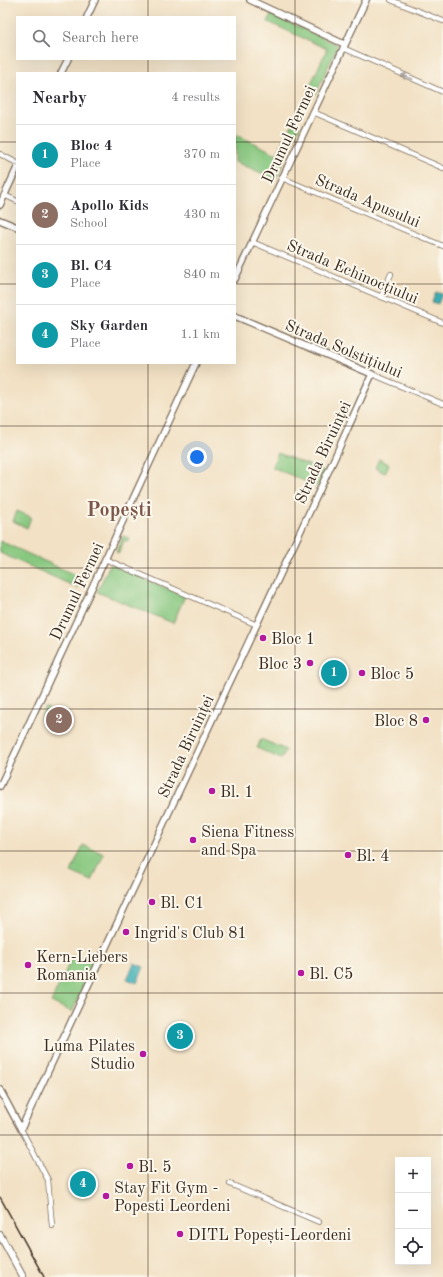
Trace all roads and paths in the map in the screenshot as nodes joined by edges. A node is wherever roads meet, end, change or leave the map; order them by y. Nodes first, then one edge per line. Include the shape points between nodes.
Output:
1 (95, 0) edge
2 (250, 0) edge
3 (366, 0) edge
4 (391, 0) edge
5 (87, 16) edge
6 (443, 21) edge
7 (344, 46) junction
8 (68, 60) edge
9 (62, 72) edge
10 (443, 92) edge
11 (313, 112) junction
12 (0, 154) edge
13 (16, 162) edge
14 (443, 168) edge
15 (282, 178) junction
16 (15, 180) edge
17 (4, 195) junction
18 (16, 201) edge
19 (0, 204) edge
20 (0, 220) edge
21 (16, 227) edge
22 (252, 242) junction
23 (443, 246) edge
24 (391, 274) dead end
25 (236, 277) edge
26 (381, 297) junction
27 (236, 316) edge
28 (443, 323) edge
29 (196, 364) edge
30 (372, 374) junction
31 (443, 404) edge
32 (105, 560) junction
33 (257, 624) junction
34 (0, 786) edge
35 (0, 1090) edge
36 (21, 1129) junction
37 (230, 1184) dead end
38 (319, 1222) dead end
39 (52, 1226) dead end
40 (0, 1236) edge
41 (23, 1277) edge

1 - 5 street
2 - 7 street
3 - 7 street, Drumul Fermei
4 - 6 street
10 -> 7 street
7 - 11 street, Drumul Fermei
8 - 9 street
11 - 14 street
11 - 15 street, Drumul Fermei
12 - 13 street
15 - 22 street, Drumul Fermei
15 - 23 street, Strada Apusului
16 - 17 street
17 - 18 street
17 - 19 street
20 - 21 street
22 - 25 street, Drumul Fermei
22 - 26 street, Strada Echinocțiului
24 - 26 street
26 - 28 street, Strada Echinocțiului
27 - 30 street, Strada Solstițiului
29 - 32 street, Drumul Fermei
30 - 31 street, Strada Solstițiului
30 - 33 street, Strada Biruinței
32 - 33 street
32 - 34 street, Drumul Fermei
33 - 36 street, Strada Biruinței
35 - 36 street
36 - 39 street via 48,1180
37 - 38 street
40 - 41 main road

